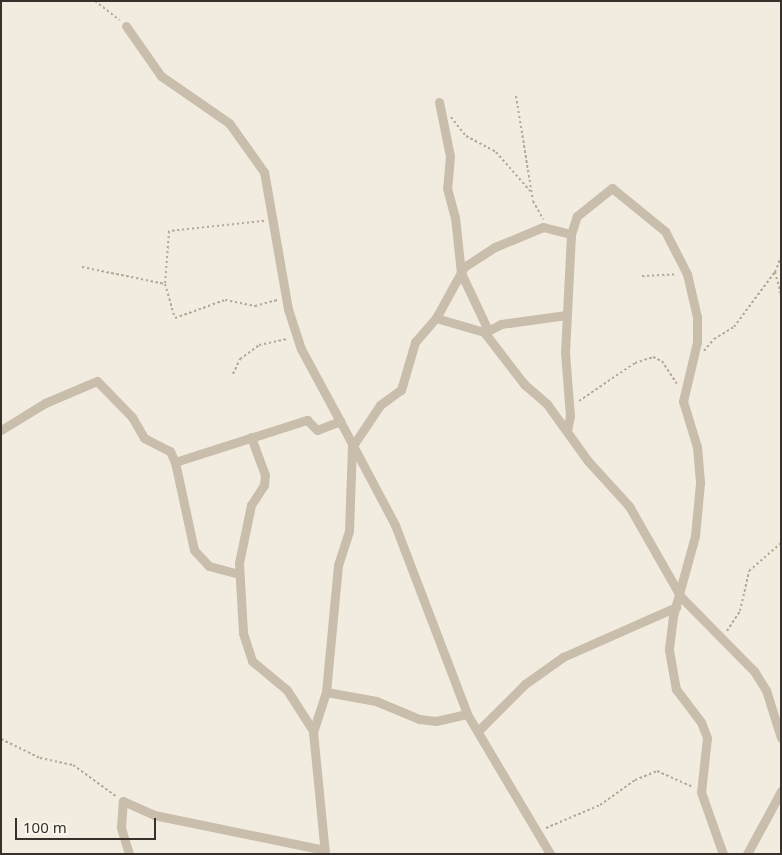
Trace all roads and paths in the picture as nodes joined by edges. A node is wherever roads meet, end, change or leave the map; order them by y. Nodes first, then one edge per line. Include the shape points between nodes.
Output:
1 (95, 1) edge
2 (126, 26) joint
3 (516, 96) dead end
4 (439, 102) dead end
5 (450, 115) dead end
6 (532, 192) junction
7 (557, 227) junction
8 (276, 229) junction
9 (571, 234) junction
10 (781, 257) edge
11 (82, 267) dead end
12 (685, 270) junction
13 (776, 272) junction
14 (461, 273) junction
15 (642, 276) dead end
16 (165, 284) junction
17 (781, 295) edge
18 (287, 297) junction
19 (781, 300) edge
20 (566, 316) junction
21 (436, 318) junction
22 (486, 331) junction
23 (781, 333) edge
24 (297, 337) junction
25 (700, 357) dead end
26 (233, 374) dead end
27 (683, 401) junction
28 (569, 405) junction
29 (340, 421) junction
30 (1, 430) edge
31 (567, 431) junction
32 (251, 438) junction
33 (352, 447) junction
34 (175, 462) junction
35 (781, 543) edge
36 (238, 574) junction
37 (681, 597) junction
38 (676, 607) junction
39 (722, 637) junction
40 (326, 692) junction
41 (467, 714) junction
42 (478, 731) junction
43 (313, 732) junction
44 (781, 738) edge
45 (1, 739) edge
46 (781, 790) edge
47 (701, 792) junction
48 (123, 801) junction
49 (539, 830) junction
50 (325, 852) edge
51 (129, 854) edge
52 (550, 854) edge
53 (723, 854) edge
54 (747, 854) edge

1 - 2 path
2 - 8 street via 166,82 240,134 264,172
3 - 6 path
4 - 14 street via 450,156 446,188 455,217
5 - 6 path via 466,136 496,152 520,174
6 - 7 path via 545,224
7 - 9 street
7 - 14 street via 543,227 495,247
8 - 16 path via 260,220 169,231
8 - 18 street
9 - 12 street via 584,208 608,189 617,189 661,225
9 - 20 street
10 - 13 path
11 - 16 path
12 - 15 path
12 - 27 street via 697,334
13 - 17 path
13 - 25 path via 734,327 714,338
14 - 21 street
14 - 22 street
16 - 18 path via 175,318 225,300 255,306
18 - 24 street
19 - 23 path
20 - 22 street
20 - 28 street
21 - 22 street
21 - 33 street via 415,342 401,390 380,405
22 - 31 street
24 - 26 path via 258,345 240,359
24 - 29 street
27 - 28 path via 673,374 653,357
27 - 37 street via 697,448 700,483 696,536
28 - 31 street
29 - 32 street via 317,430 307,420
29 - 33 street
30 - 34 street via 45,403 98,381 132,417 144,438 170,451
31 - 37 street via 629,506
32 - 34 street
32 - 36 street via 265,475 264,485 251,505
33 - 40 street via 349,531 338,565
33 - 41 street via 395,525
34 - 36 street via 194,550 209,566
35 - 39 path via 749,571 740,611
36 - 43 street via 243,633 252,661 288,690 310,720
37 - 38 street
37 - 39 street
38 - 42 street via 558,660 525,684
38 - 47 street via 670,665 676,688 701,722 707,738
39 - 44 street via 766,690
40 - 41 street via 376,702 436,721
40 - 43 street
41 - 42 street
42 - 49 street
43 - 50 street
45 - 48 path via 24,752 74,765
46 - 54 street
47 - 49 path via 657,771 635,780 600,806
47 - 53 street
48 - 50 street via 154,815
48 - 51 street via 121,827
49 - 52 street

